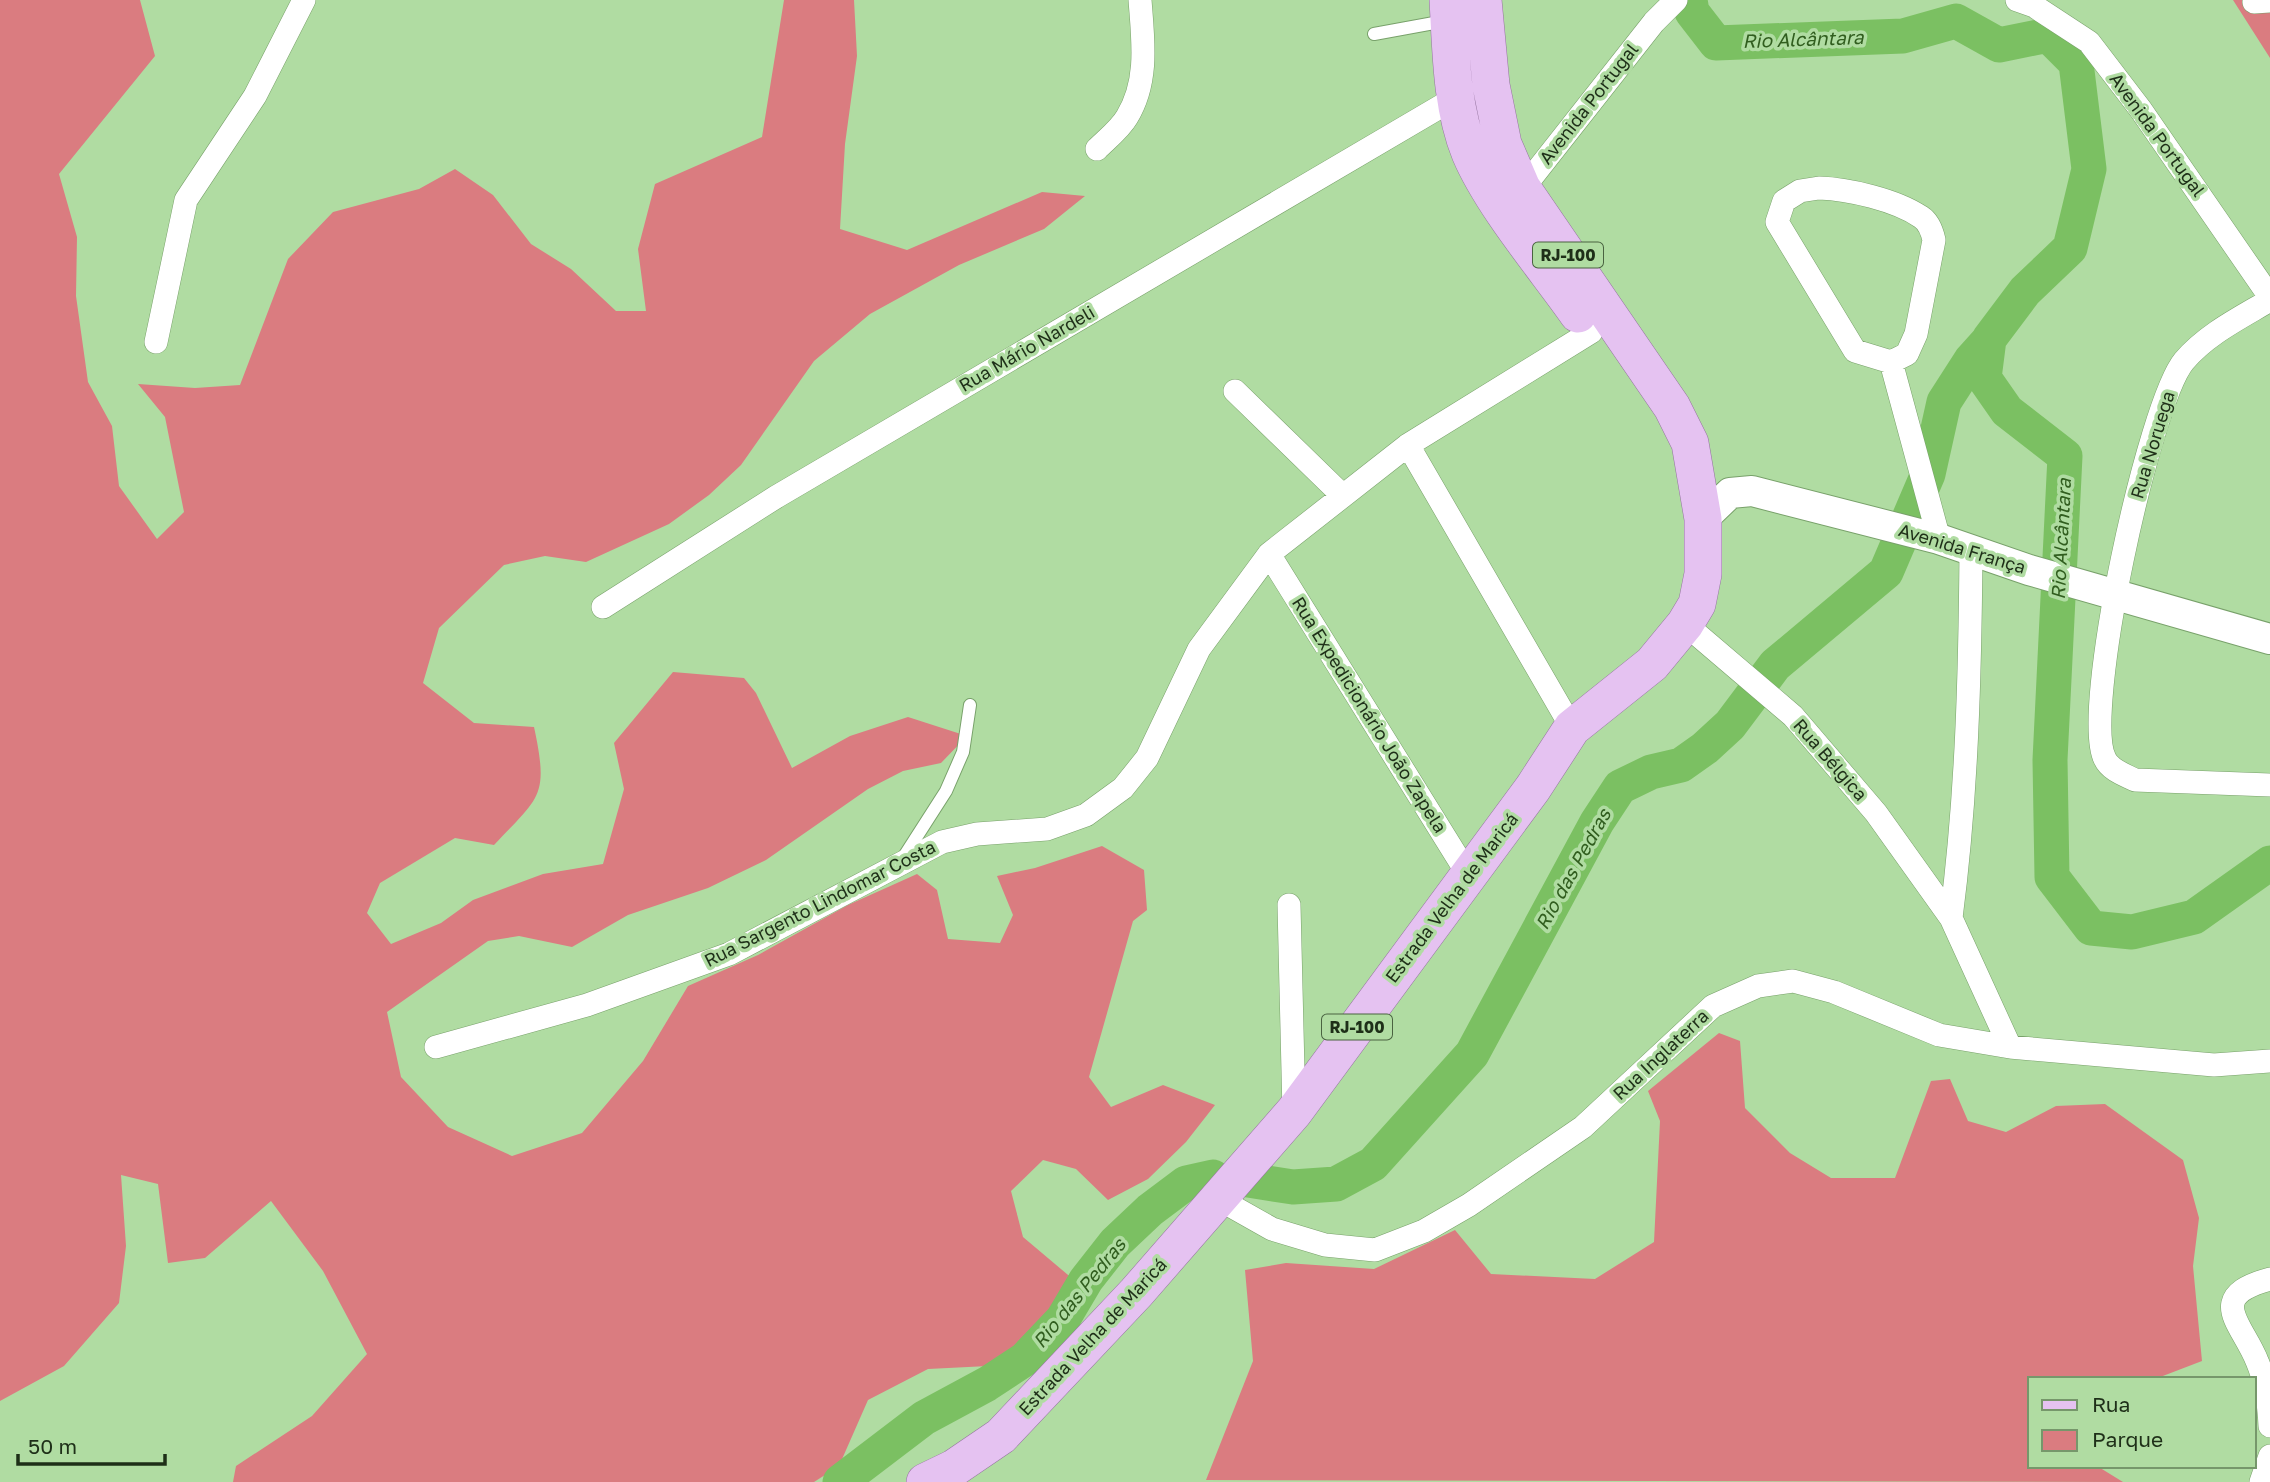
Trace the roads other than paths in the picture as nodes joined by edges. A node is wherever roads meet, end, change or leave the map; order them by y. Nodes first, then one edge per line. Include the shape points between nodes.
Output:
1 (304, 0) edge
2 (1140, 0) edge
3 (1483, 0) edge
4 (1676, 0) edge
5 (2017, 0) edge
6 (1448, 10) edge
7 (1374, 34) dead end
8 (1455, 98) junction
9 (1097, 149) dead end
10 (1514, 200) junction
11 (2270, 299) edge
12 (1591, 331) junction
13 (156, 342) dead end
14 (1891, 362) junction
15 (1235, 391) dead end
16 (1408, 445) junction
17 (1342, 495) junction
18 (1701, 506) junction
19 (1939, 539) junction
20 (1972, 552) junction
21 (1269, 554) junction
22 (2115, 594) junction
23 (603, 607) dead end
24 (1685, 625) junction
25 (2270, 639) edge
26 (970, 705) dead end
27 (1572, 728) junction
28 (2270, 785) edge
29 (899, 864) junction
30 (1469, 876) junction
31 (1289, 905) dead end
32 (1951, 918) junction
33 (436, 1047) dead end
34 (2010, 1047) junction
35 (2270, 1061) edge
36 (1294, 1112) junction
37 (1217, 1198) junction
38 (2270, 1279) edge
39 (2270, 1426) edge
40 (2270, 1456) edge
41 (925, 1482) edge
42 (2261, 1482) edge

1 - 13 street via 255,96 186,200
2 - 9 street via 1141,89 1127,119
3 - 10 main road, Estrada Velha de Maricá / RJ-100 via 1491,85
4 - 10 street, Avenida Portugal
5 - 11 street, Avenida Portugal via 2089,41
6 - 7 lane
6 - 8 main road, Estrada Velha de Maricá / RJ-100
8 - 10 main road, Estrada Velha de Maricá / RJ-100 via 1471,154
8 - 23 street, Rua Mário Nardeli via 776,497
10 - 12 main road, Estrada Velha de Maricá / RJ-100
10 - 18 main road, Estrada Velha de Maricá / RJ-100 via 1683,427
11 - 22 street, Rua Noruega via 2212,334 2182,363 2162,404
12 - 16 street, Rua Sargento Lindomar Costa
12 - 18 main road, Estrada Velha de Maricá / RJ-100
14 - 14 street via 1855,351 1776,222 1783,201 1800,191 1835,188 1897,207 1922,217 1930,226 1934,240 1916,334 1907,354
14 - 19 street
15 - 17 street
16 - 17 street, Rua Sargento Lindomar Costa
16 - 27 street
17 - 21 street, Rua Sargento Lindomar Costa
18 - 19 street, Avenida França via 1730,493 1752,491
18 - 24 main road, Estrada Velha de Maricá / RJ-100 via 1703,574 1697,604
19 - 20 street, Avenida França
20 - 22 street, Avenida França
20 - 32 street via 1962,830
21 - 29 street, Rua Sargento Lindomar Costa via 1199,649 1160,735 1123,788 1086,816 1047,829 977,834 942,842
21 - 30 street, Rua Expedicionário João Zapela
22 - 25 street, Avenida França
22 - 28 street, Rua Noruega via 2099,717 2105,759 2135,780
24 - 27 main road, Estrada Velha de Maricá / RJ-100 via 1652,664
24 - 32 street, Rua Bélgica via 1793,716 1876,813
26 - 29 lane via 963,752 946,791
27 - 30 main road, Estrada Velha de Maricá / RJ-100
29 - 33 street, Rua Sargento Lindomar Costa via 729,954 587,1005
30 - 36 main road, Estrada Velha de Maricá / RJ-100
31 - 36 street
32 - 34 street, Rua Bélgica
34 - 35 street, Rua Inglaterra via 2214,1065
34 - 37 street, Rua Inglaterra via 1939,1035 1834,992 1793,981 1758,986 1713,1006 1583,1127 1424,1231 1375,1250 1325,1245 1272,1229
36 - 37 main road, Estrada Velha de Maricá / RJ-100
37 - 41 main road, Estrada Velha de Maricá / RJ-100 via 1136,1293 1001,1436
38 - 39 street via 2246,1285 2236,1297 2233,1313 2257,1359 2268,1397
40 - 42 street

